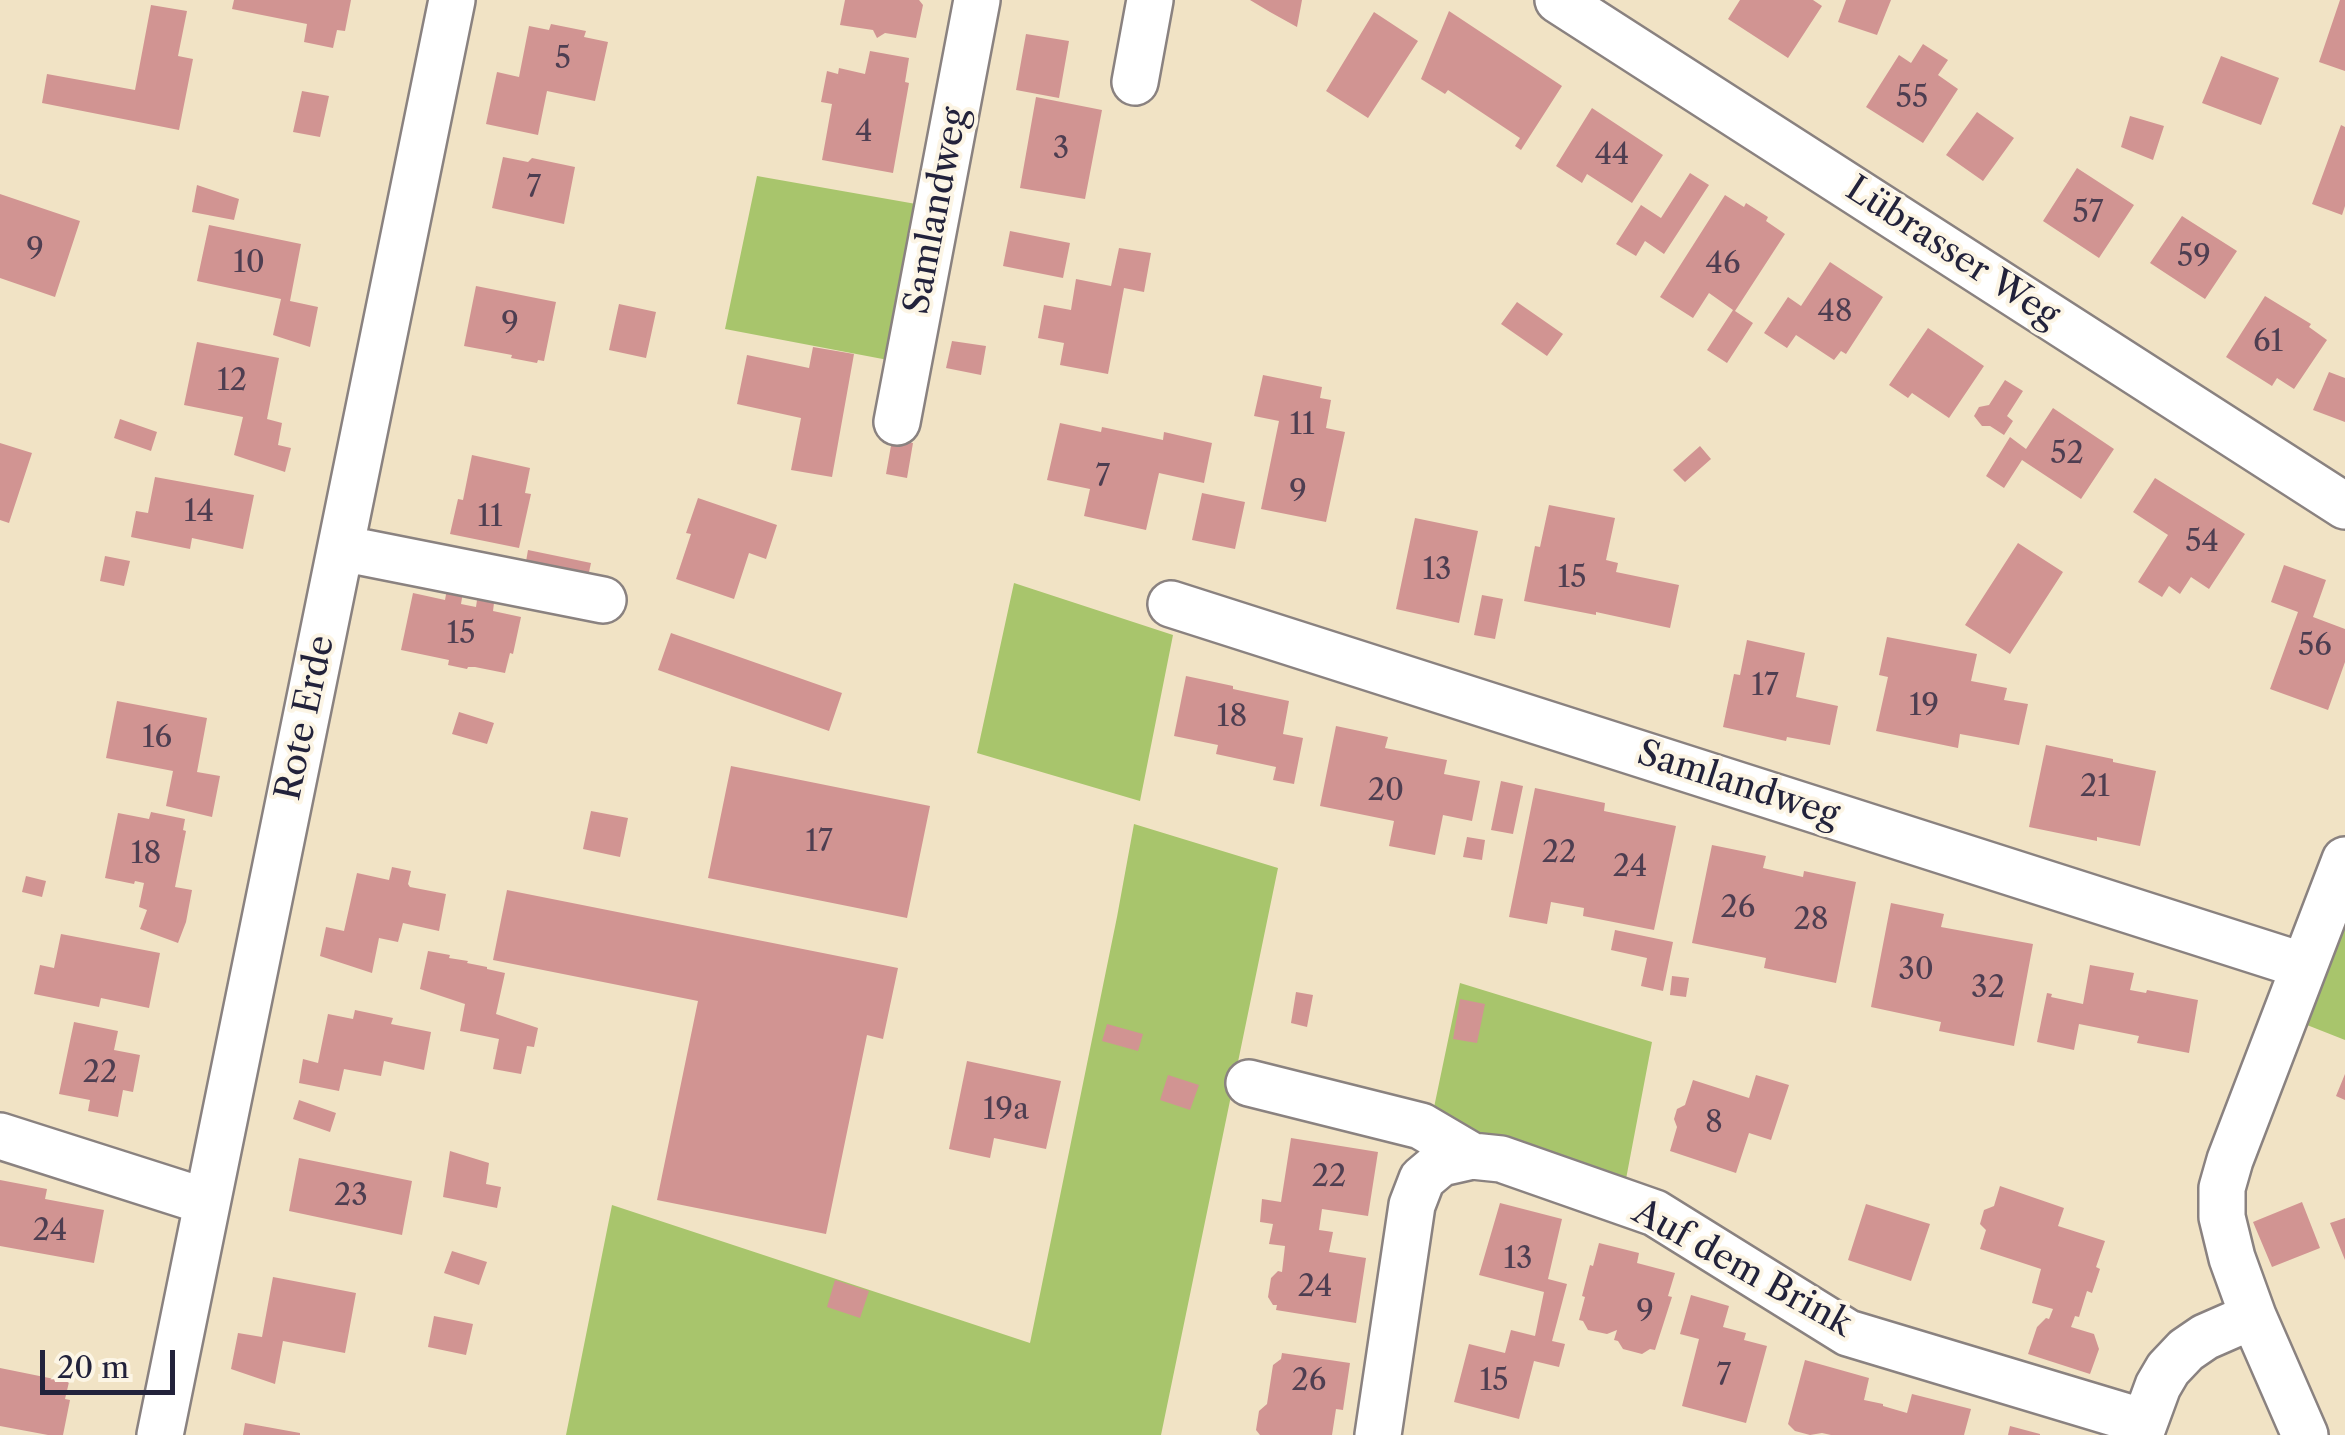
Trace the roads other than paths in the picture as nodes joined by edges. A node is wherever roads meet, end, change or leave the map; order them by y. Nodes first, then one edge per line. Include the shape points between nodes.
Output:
1 (452, 0) edge
2 (977, 0) edge
3 (1150, 0) edge
4 (1558, 0) edge
5 (1135, 82) dead end
6 (897, 422) dead end
7 (2345, 506) edge
8 (341, 548) junction
9 (603, 600) dead end
10 (1171, 604) dead end
11 (2345, 860) edge
12 (2304, 966) junction
13 (1248, 1084) dead end
14 (0, 1136) edge
15 (1472, 1156) junction
16 (207, 1202) junction
17 (2253, 1316) junction
18 (2142, 1429) edge
19 (160, 1435) edge
20 (1378, 1435) edge
21 (2305, 1435) edge

1 - 8 street, Rote Erde
2 - 6 street, Samlandweg
3 - 5 street
4 - 7 street, Lübrasser Weg
8 - 9 street
8 - 16 street, Rote Erde
10 - 12 street, Samlandweg
11 - 12 street
12 - 17 street via 2222,1188 2222,1217
13 - 15 street via 1422,1126
14 - 16 street
15 - 18 street, Auf dem Brink via 1501,1159 1655,1212 1848,1333
15 - 20 street via 1441,1163 1422,1179 1412,1205
16 - 19 street, Rote Erde
17 - 18 street via 2186,1350 2158,1386
17 - 21 street

